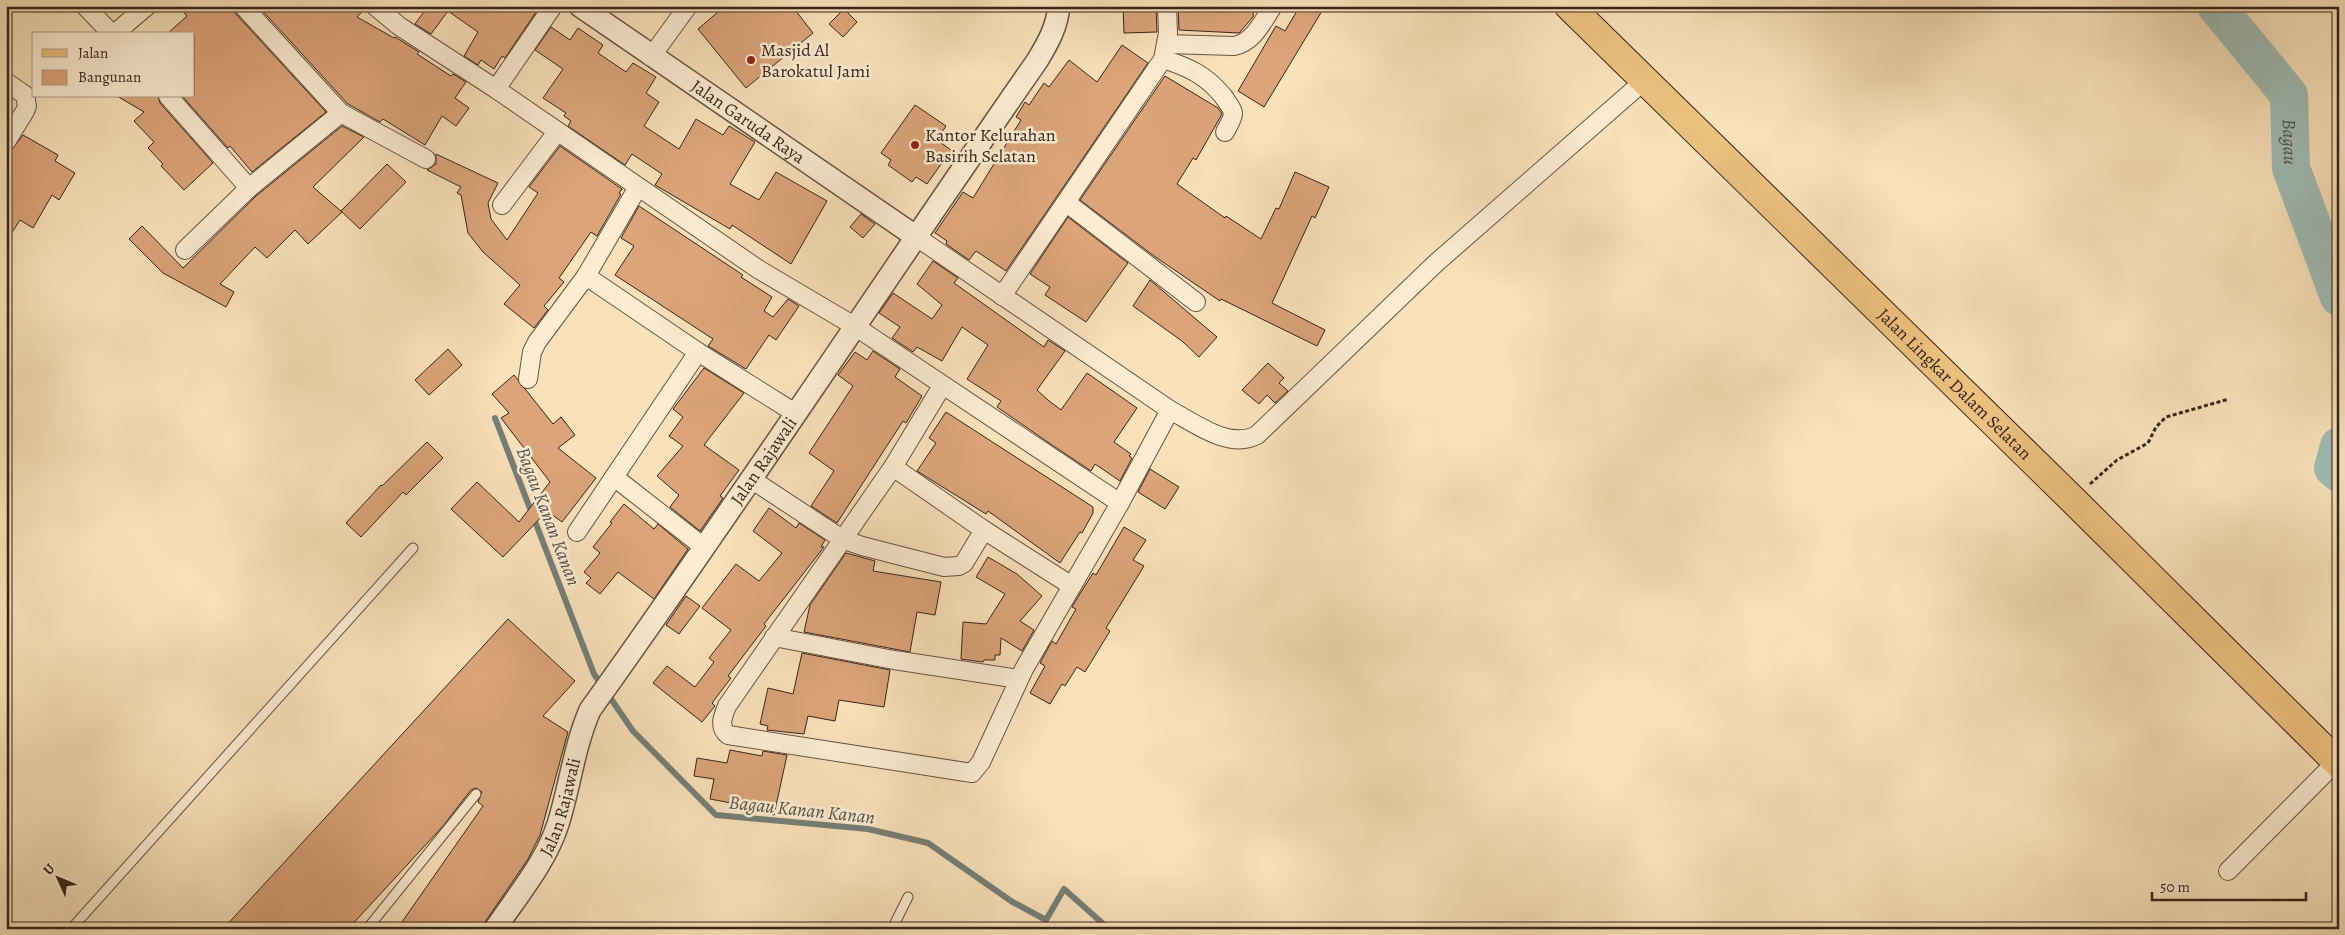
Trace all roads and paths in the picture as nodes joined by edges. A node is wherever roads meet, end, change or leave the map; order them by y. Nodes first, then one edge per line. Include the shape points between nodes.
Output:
1 (85, 6) edge
2 (146, 6) edge
3 (243, 6) edge
4 (375, 6) edge
5 (553, 6) edge
6 (580, 6) edge
7 (688, 6) edge
8 (1060, 6) edge
9 (1167, 6) edge
10 (1273, 6) edge
11 (1569, 6) edge
12 (111, 32) edge
13 (115, 32) edge
14 (1165, 51) junction
15 (651, 56) junction
16 (1644, 81) junction
17 (6, 82) edge
18 (496, 88) junction
19 (170, 98) edge
20 (341, 113) junction
21 (557, 132) junction
22 (1225, 132) dead end
23 (6, 142) edge
24 (426, 159) dead end
25 (638, 187) junction
26 (249, 188) junction
27 (1067, 203) junction
28 (502, 205) dead end
29 (915, 236) junction
30 (185, 250) dead end
31 (586, 276) junction
32 (1002, 296) junction
33 (1196, 302) dead end
34 (856, 327) junction
35 (698, 352) junction
36 (528, 379) dead end
37 (942, 386) junction
38 (2228, 399) dead end
39 (1170, 410) junction
40 (795, 413) junction
41 (893, 467) junction
42 (614, 478) junction
43 (751, 479) junction
44 (2074, 501) junction
45 (1120, 503) junction
46 (984, 530) junction
47 (577, 532) dead end
48 (842, 539) junction
49 (413, 548) dead end
50 (705, 548) junction
51 (1072, 586) junction
52 (774, 637) junction
53 (1019, 679) junction
54 (2338, 763) edge
55 (476, 794) dead end
56 (2228, 871) dead end
57 (908, 897) dead end
58 (71, 929) edge
59 (367, 929) edge
60 (495, 929) edge
61 (892, 929) edge

1 - 12 street
2 - 13 street
3 - 20 street
4 - 18 street via 399,26
5 - 18 street
6 - 15 street, Jalan Garuda Raya
7 - 15 street
8 - 29 street, Jalan Rajawali via 1050,38 1037,61
9 - 14 street
10 - 14 street via 1251,39 1243,44
11 - 16 main road, Jalan Lingkar Dalam Selatan
14 - 22 street via 1200,74 1219,92 1233,116
14 - 27 street
15 - 29 street, Jalan Garuda Raya
16 - 39 street via 1436,263 1257,435 1238,441 1212,433
16 - 44 main road, Jalan Lingkar Dalam Selatan
17 - 23 street via 25,95 27,106
18 - 21 street
19 - 26 street
20 - 24 street
20 - 26 street
21 - 25 street
21 - 28 street
25 - 31 street
25 - 34 street via 758,269
26 - 30 street
27 - 32 street
27 - 33 street
29 - 32 street
29 - 34 street, Jalan Rajawali
31 - 35 street
31 - 36 street via 537,342
32 - 39 street
34 - 37 street
34 - 40 street, Jalan Rajawali
35 - 40 street
35 - 42 street
37 - 41 street
37 - 45 street
38 - 44 path via 2166,417 2148,442 2098,475
39 - 45 street
40 - 43 street, Jalan Rajawali
41 - 46 street
41 - 48 street
42 - 47 street
42 - 50 street
43 - 48 street
43 - 50 street, Jalan Rajawali
44 - 54 main road, Jalan Lingkar Dalam Selatan
45 - 51 street
46 - 48 street via 968,559 952,567
46 - 51 street
48 - 52 street
49 - 58 lane
50 - 60 street, Jalan Rajawali via 590,710 579,736 558,824 550,844
51 - 53 street
52 - 53 street
52 - 53 street via 727,706 722,724 728,735 972,773 981,762
54 - 56 street
55 - 59 lane
57 - 61 lane

